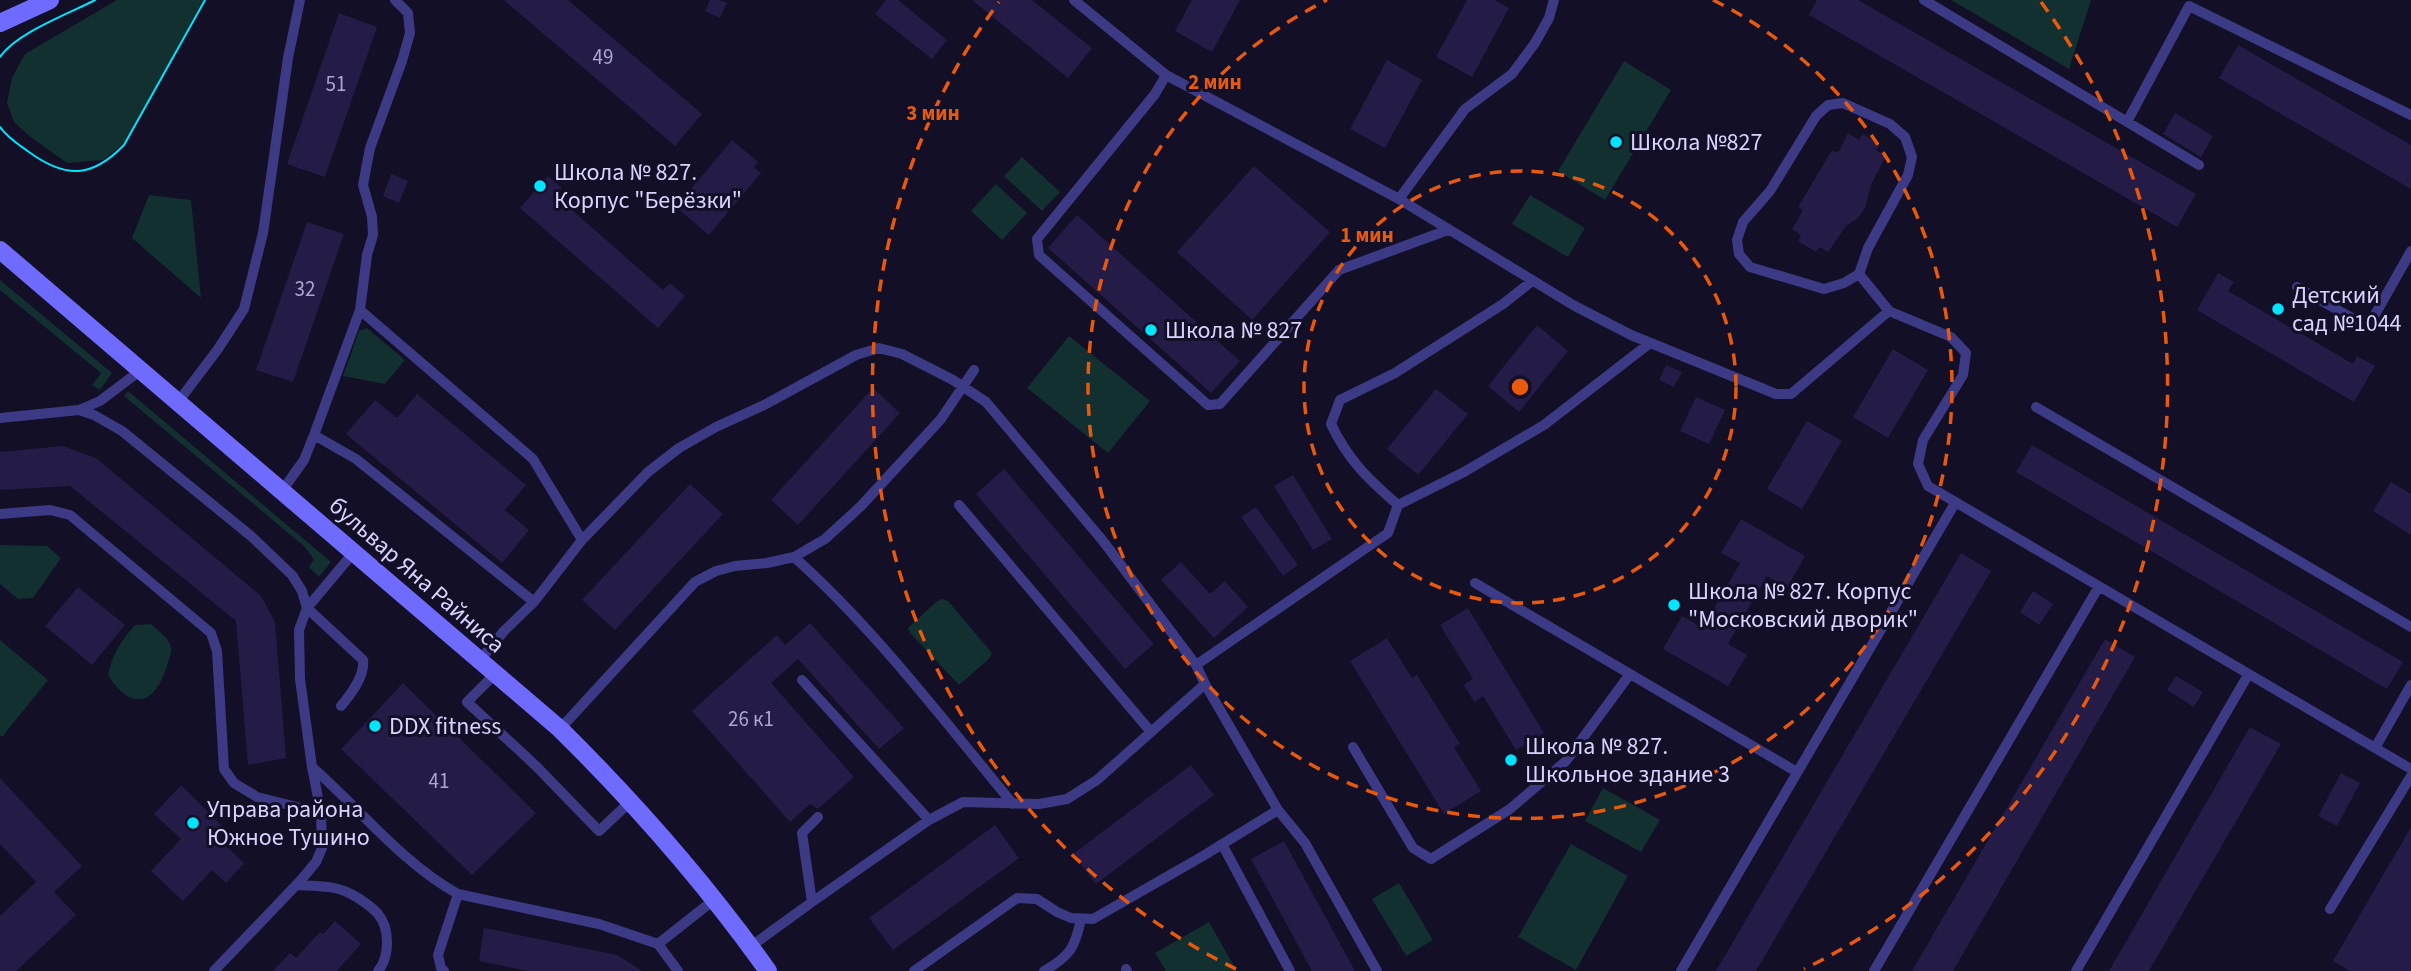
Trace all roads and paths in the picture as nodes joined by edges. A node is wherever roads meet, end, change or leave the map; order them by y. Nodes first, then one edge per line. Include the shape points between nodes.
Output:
1 (50, 0) edge
2 (300, 0) edge
3 (395, 0) edge
4 (1074, 0) edge
5 (1554, 0) edge
6 (1924, 0) edge
7 (0, 23) edge
8 (1166, 75) junction
9 (2411, 115) edge
10 (2127, 122) junction
11 (2199, 165) dead end
12 (1399, 199) junction
13 (1448, 230) junction
14 (0, 250) edge
15 (2411, 251) edge
16 (1859, 274) junction
17 (1532, 281) junction
18 (2297, 287) dead end
19 (360, 310) junction
20 (1889, 311) junction
21 (1650, 342) junction
22 (141, 370) junction
23 (974, 370) dead end
24 (963, 386) junction
25 (178, 402) junction
26 (2036, 407) dead end
27 (79, 410) junction
28 (0, 418) edge
29 (314, 435) junction
30 (282, 491) junction
31 (1955, 503) junction
32 (959, 505) dead end
33 (1398, 505) junction
34 (0, 514) edge
35 (582, 540) junction
36 (354, 552) junction
37 (794, 557) junction
38 (1475, 583) dead end
39 (2098, 588) junction
40 (534, 602) junction
41 (307, 608) junction
42 (2411, 627) edge
43 (480, 660) junction
44 (1196, 665) junction
45 (495, 674) junction
46 (1630, 674) junction
47 (2248, 675) junction
48 (802, 680) dead end
49 (1205, 684) junction
50 (2411, 685) edge
51 (341, 706) dead end
52 (560, 729) junction
53 (1152, 732) junction
54 (1353, 747) dead end
55 (2375, 748) junction
56 (312, 767) junction
57 (2411, 769) edge
58 (1797, 772) junction
59 (2411, 776) edge
60 (631, 802) junction
61 (1013, 804) junction
62 (1278, 810) junction
63 (321, 813) junction
64 (818, 817) dead end
65 (929, 820) junction
66 (1222, 844) junction
67 (296, 885) junction
68 (458, 894) junction
69 (715, 899) junction
70 (812, 902) junction
71 (2330, 909) dead end
72 (1082, 919) junction
73 (658, 944) junction
74 (750, 947) junction
75 (214, 971) edge
76 (378, 971) edge
77 (444, 971) edge
78 (678, 971) edge
79 (768, 971) edge
80 (914, 971) edge
81 (1044, 971) edge
82 (1290, 971) edge
83 (1377, 971) edge
84 (1681, 971) edge
85 (1874, 971) edge
86 (2076, 971) edge

1 - 7 main road
2 - 25 lane via 263,233 244,309
3 - 19 lane via 408,13 410,33 370,148 363,185 373,235
4 - 8 lane
5 - 12 lane via 1549,18 1520,64 1465,109
6 - 10 lane
8 - 12 lane
8 - 13 lane via 1156,94 1037,239 1039,255 1208,405 1220,404 1339,270
9 - 10 lane via 2189,6
10 - 11 lane
12 - 13 lane
13 - 17 lane
14 - 22 main road, бульвар Яна Райниса
15 - 18 lane via 2368,327
16 - 16 lane via 1908,175 1912,157 1905,137 1890,124 1843,103 1828,105 1816,116 1770,191 1743,222 1737,240 1739,254 1750,267 1824,289
16 - 20 lane
17 - 21 lane
17 - 33 lane via 1395,373 1340,400 1331,424 1342,447 1365,477
19 - 29 lane
19 - 35 lane via 533,459
20 - 21 lane via 1791,394 1776,394
20 - 31 lane via 1951,337 1966,353 1963,376 1923,440 1918,464 1928,486
21 - 33 lane via 1544,425
22 - 25 main road, бульвар Яна Райниса
22 - 27 lane via 100,401
23 - 24 lane
24 - 35 lane via 878,348 856,355 680,448 633,486
24 - 37 lane via 941,419 861,506 825,539
24 - 44 lane via 986,402 1103,541
25 - 30 main road, бульвар Яна Райниса
26 - 42 lane
27 - 28 lane
27 - 41 lane via 122,431 251,536 292,575
29 - 30 lane
29 - 40 lane via 356,459
30 - 36 main road, бульвар Яна Райниса
31 - 39 lane
31 - 58 lane
32 - 53 lane
33 - 44 lane via 1388,533
34 - 63 lane via 50,510 70,516 211,633 217,651 224,769 233,783 257,797
35 - 40 lane
36 - 41 lane
36 - 43 main road, бульвар Яна Райниса
37 - 52 lane via 735,566 695,582
37 - 61 lane via 913,684
38 - 46 lane
39 - 47 lane
39 - 85 lane
40 - 43 lane
41 - 51 lane via 363,660 361,675
41 - 56 lane via 299,630 300,679
43 - 45 main road, бульвар Яна Райниса
44 - 49 lane
45 - 52 main road, бульвар Яна Райниса
45 - 60 lane via 467,702 599,831
46 - 54 lane via 1566,761 1510,809 1431,859 1413,848
46 - 58 lane
47 - 55 lane
47 - 86 lane
48 - 65 lane
49 - 53 lane
49 - 62 lane
50 - 55 lane
52 - 60 main road, бульвар Яна Райниса
53 - 61 lane via 1097,780 1067,799
55 - 57 lane
56 - 63 lane
56 - 68 lane via 403,853
58 - 84 lane
59 - 71 lane
60 - 69 main road, бульвар Яна Райниса
61 - 65 lane via 963,802
62 - 66 lane
62 - 83 lane via 1305,843
63 - 67 lane via 322,848
64 - 70 lane via 802,833
65 - 70 lane
66 - 72 lane via 1093,919
66 - 82 lane
67 - 75 lane
67 - 76 lane via 350,893 379,915 388,941
68 - 73 lane via 599,924
68 - 77 lane via 438,955
69 - 73 lane
69 - 74 main road, бульвар Яна Райниса
70 - 74 lane
72 - 80 lane via 1057,912 1037,899 1017,898
72 - 81 lane via 1072,949
73 - 78 lane
74 - 79 main road, бульвар Яна Райниса

